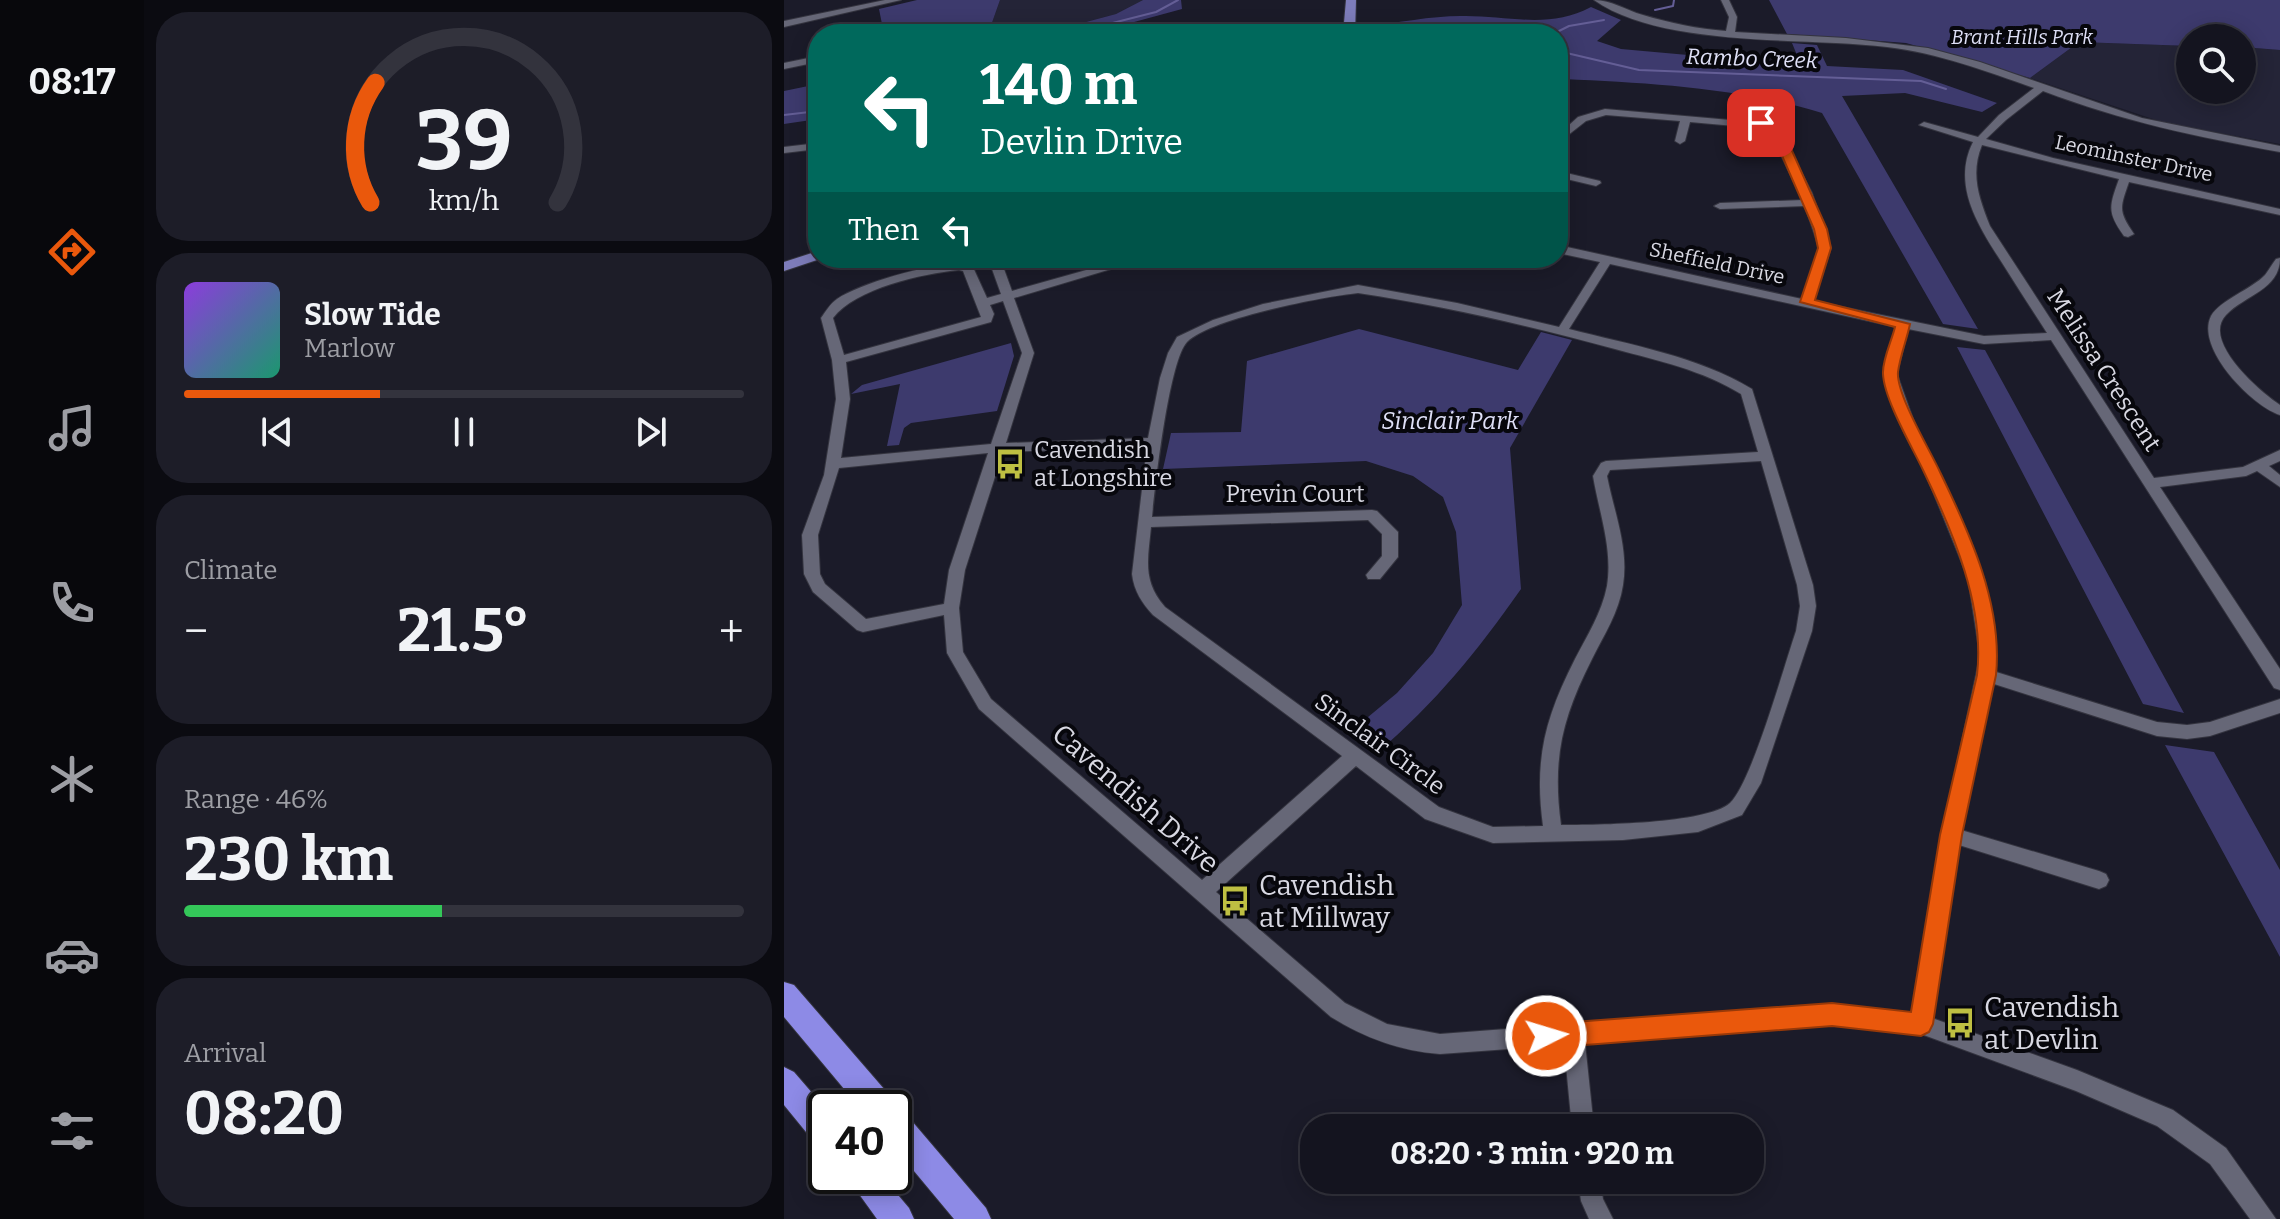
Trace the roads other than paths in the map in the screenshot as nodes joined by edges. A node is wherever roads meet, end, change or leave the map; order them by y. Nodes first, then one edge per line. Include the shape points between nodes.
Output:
1 (897, 0) edge
2 (1351, 0) edge
3 (1598, 0) edge
4 (1725, 0) edge
5 (784, 24) edge
6 (1350, 24) edge
7 (1730, 32) junction
8 (808, 61) edge
9 (784, 66) edge
10 (2041, 88) junction
11 (1686, 118) junction
12 (1924, 125) dead end
13 (1568, 132) edge
14 (1680, 141) dead end
15 (1980, 141) junction
16 (808, 147) edge
17 (2280, 149) edge
18 (784, 150) edge
19 (1568, 176) edge
20 (2125, 179) junction
21 (1596, 183) dead end
22 (1809, 203) junction
23 (1720, 206) dead end
24 (2280, 212) edge
25 (2128, 234) dead end
26 (1568, 251) edge
27 (808, 259) edge
28 (1607, 260) junction
29 (2280, 262) edge
30 (784, 267) edge
31 (945, 268) edge
32 (968, 268) edge
33 (998, 268) edge
34 (1108, 268) edge
35 (1011, 296) junction
36 (1807, 302) junction
37 (982, 303) junction
38 (1903, 324) junction
39 (1562, 331) junction
40 (2057, 336) junction
41 (839, 360) junction
42 (2280, 411) edge
43 (1155, 442) junction
44 (997, 448) junction
45 (2280, 455) edge
46 (1767, 456) junction
47 (832, 464) junction
48 (2261, 467) junction
49 (2280, 482) edge
50 (2150, 483) junction
51 (1145, 522) junction
52 (1374, 575) dead end
53 (951, 608) junction
54 (1986, 675) junction
55 (2280, 683) edge
56 (2280, 706) edge
57 (1354, 757) junction
58 (1553, 833) junction
59 (1951, 835) junction
60 (2099, 880) dead end
61 (1201, 893) junction
62 (784, 995) edge
63 (1921, 1024) junction
64 (1574, 1034) junction
65 (784, 1082) edge
66 (865, 1090) edge
67 (808, 1111) edge
68 (1582, 1114) edge
69 (912, 1145) edge
70 (877, 1194) edge
71 (1591, 1194) edge
72 (898, 1219) edge
73 (975, 1219) edge
74 (1601, 1219) edge
75 (2264, 1219) edge

1 - 5 street via 819,23
2 - 6 main road
3 - 7 street via 1651,21
4 - 7 street via 1733,17
7 - 10 street via 1911,48
8 - 9 street
10 - 15 street, Melissa Crescent
10 - 17 street via 2150,124
11 - 13 street via 1594,113
11 - 14 street
11 - 22 street via 1772,126
12 - 15 street, Leominster Drive
15 - 20 street, Leominster Drive
15 - 40 street, Melissa Crescent via 1967,171 1975,206
16 - 18 street
19 - 21 street
20 - 24 street, Leominster Drive
20 - 25 street via 2116,217
22 - 23 street
22 - 36 street via 1825,248
26 - 28 street, Sheffield Drive
27 - 30 main road
28 - 36 street, Sheffield Drive
28 - 39 street
29 - 42 street via 2269,278 2213,323 2221,352 2245,385
31 - 41 street via 841,302 827,318
32 - 37 street
33 - 35 street, Cavendish Drive
34 - 35 street
35 - 37 street
35 - 44 street, Cavendish Drive via 1028,353
36 - 38 street, Sheffield Drive
37 - 41 street via 988,314 978,323
38 - 40 street, Sheffield Drive via 1984,340
38 - 54 street via 1890,374 1976,578
39 - 43 street, Sinclair Circle via 1412,296 1358,289 1305,296 1181,341 1168,364
39 - 46 street, Sinclair Circle via 1725,377 1747,392
40 - 50 street, Melissa Crescent
41 - 47 street via 843,399
43 - 44 street
43 - 51 street, Sinclair Circle
44 - 47 street
44 - 53 street, Cavendish Drive via 957,570
45 - 48 street
46 - 58 street via 1606,466 1600,476 1616,544 1616,582 1610,609 1556,710 1547,765
46 - 58 street, Sinclair Circle via 1808,606 1755,778 1736,809 1698,824
47 - 53 street via 810,535 812,574 819,588 863,626
48 - 49 street
48 - 50 street
50 - 55 street, Melissa Crescent
51 - 52 street, Previn Court via 1372,515 1390,532 1390,557
51 - 57 street, Sinclair Circle via 1140,575 1144,594 1159,611
53 - 61 street, Cavendish Drive via 955,653 985,704
54 - 56 street via 2157,729 2210,729
54 - 59 street
57 - 58 street, Sinclair Circle via 1432,813 1456,823 1493,835
57 - 61 street
59 - 60 street
59 - 63 street
61 - 64 street, Cavendish Drive via 1338,1010 1374,1030 1413,1043 1440,1044
62 - 66 highway
63 - 64 street, Cavendish Drive via 1832,1014
63 - 75 street, Cavendish Drive via 2165,1118 2218,1156
64 - 68 street
65 - 67 highway
69 - 73 highway
70 - 72 highway
71 - 74 street

